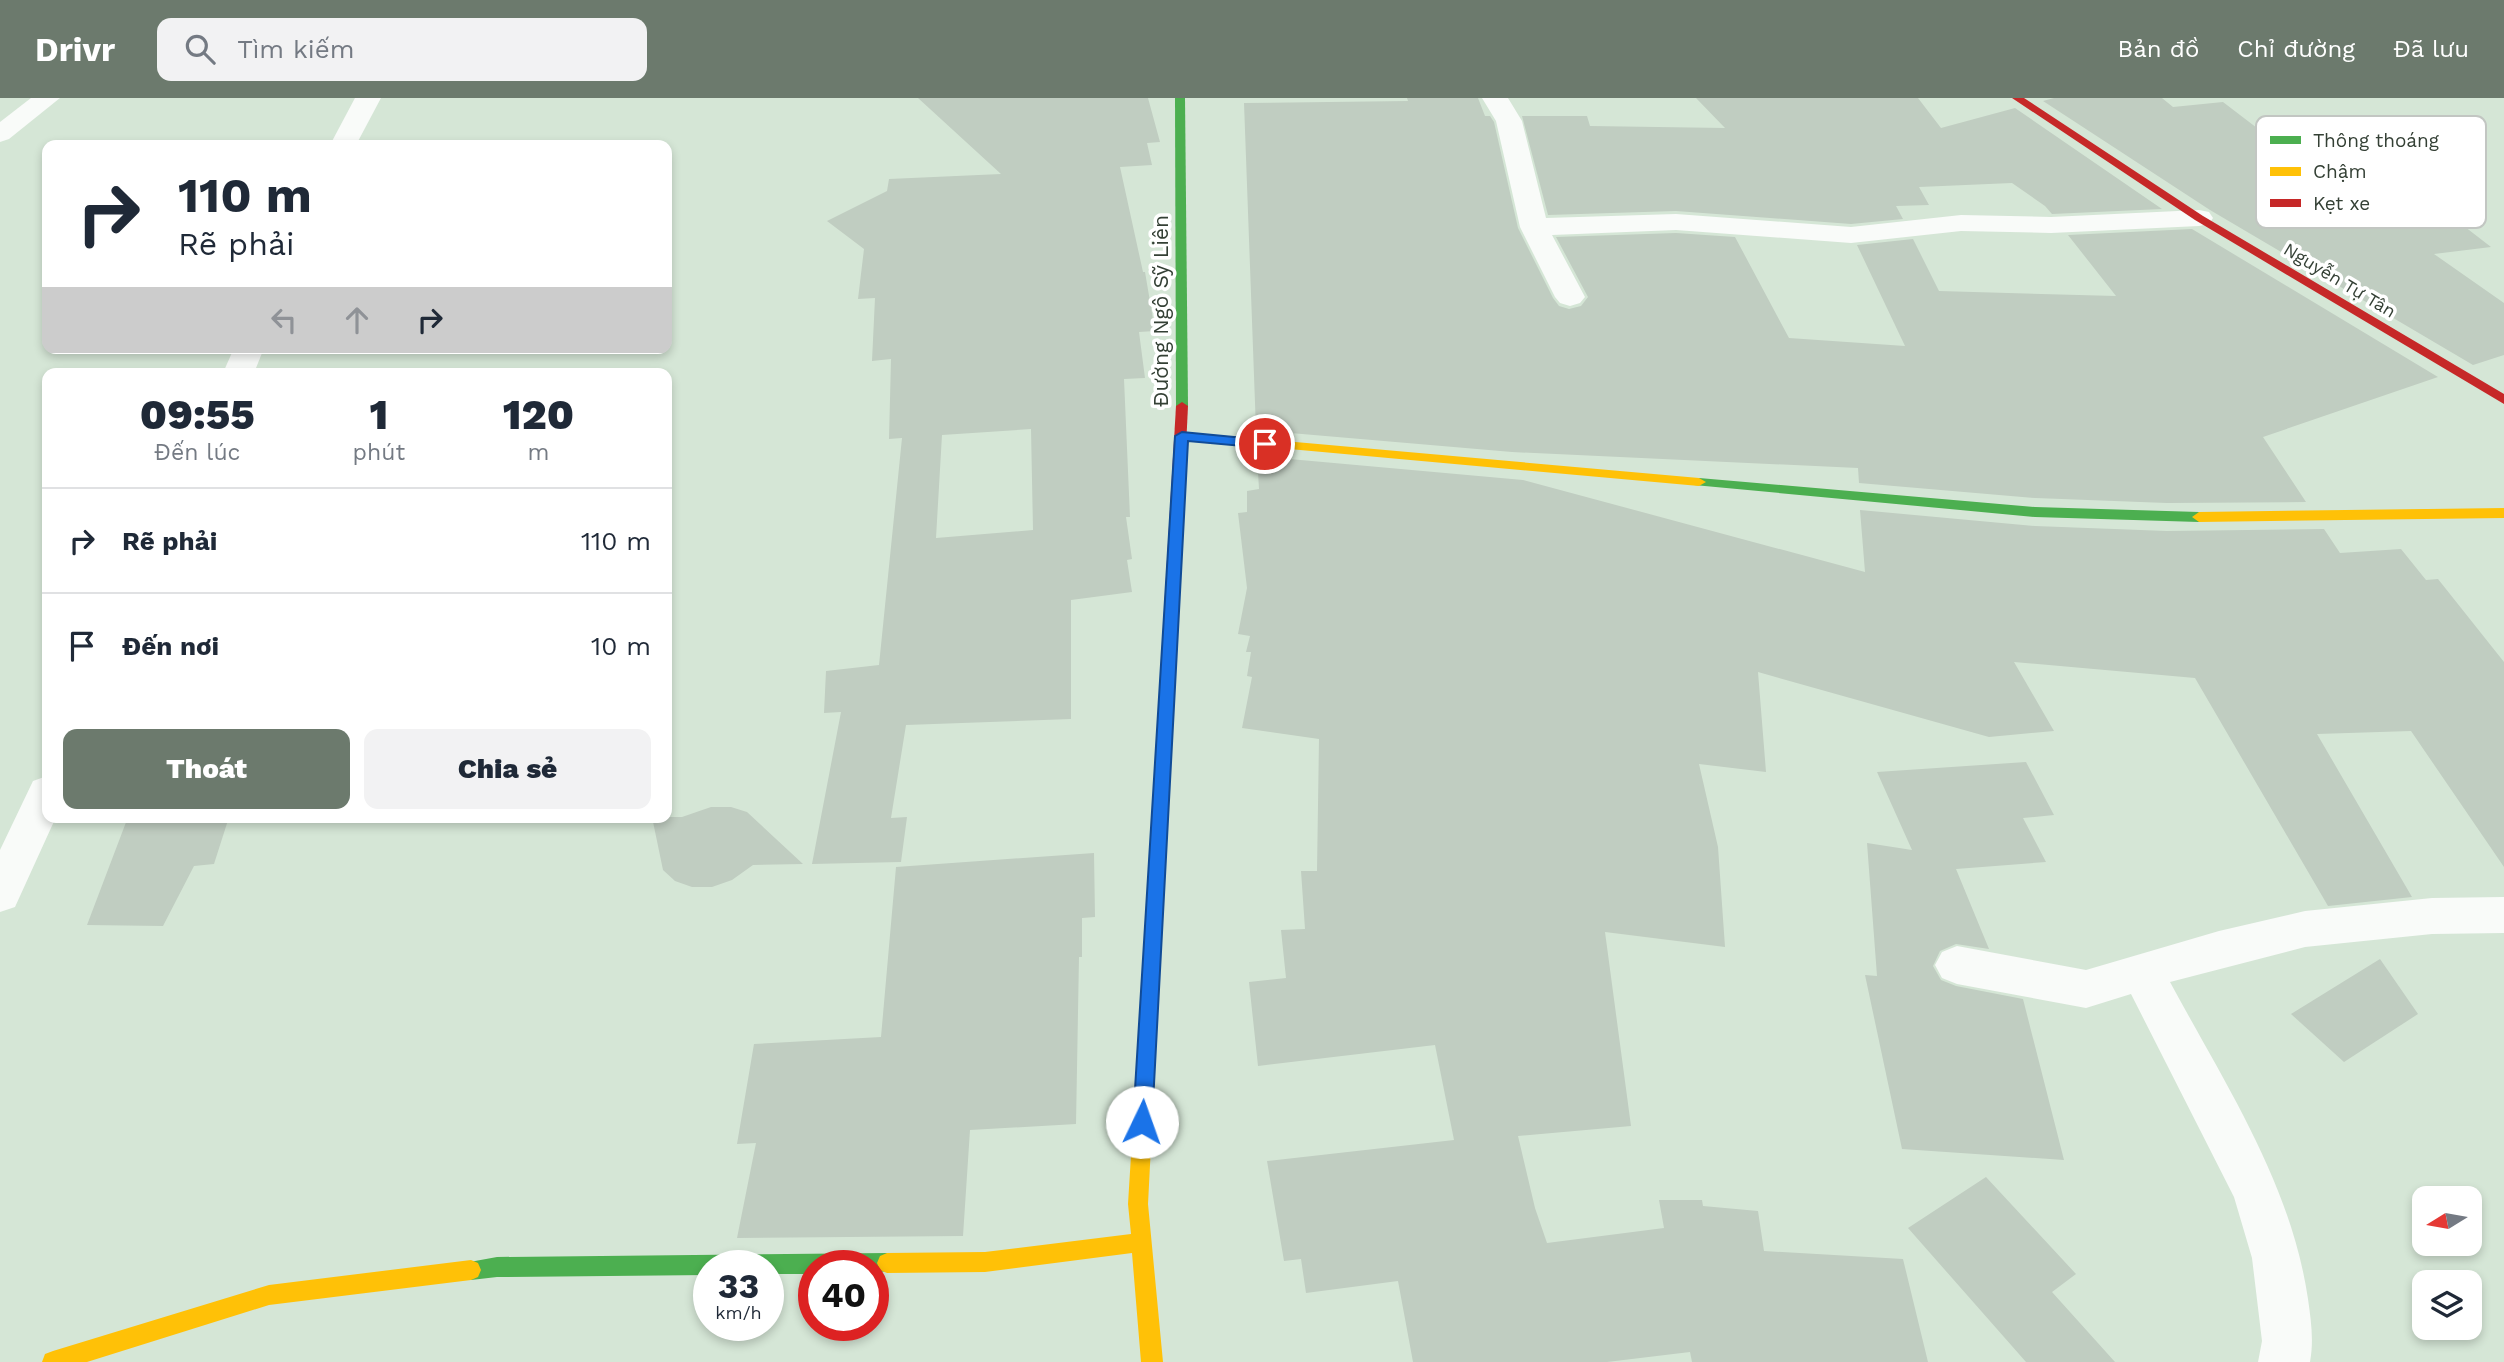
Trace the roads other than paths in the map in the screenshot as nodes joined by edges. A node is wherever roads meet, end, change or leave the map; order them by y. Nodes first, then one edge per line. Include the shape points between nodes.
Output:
1 (47, 98) edge
2 (368, 98) edge
3 (1180, 98) edge
4 (1495, 98) edge
5 (2017, 98) edge
6 (0, 134) edge
7 (345, 140) edge
8 (2199, 218) junction
9 (1534, 227) junction
10 (1570, 297) dead end
11 (2504, 400) edge
12 (1182, 436) junction
13 (2504, 513) edge
14 (42, 803) edge
15 (0, 895) edge
16 (2504, 915) edge
17 (1957, 965) dead end
18 (2142, 972) junction
19 (1141, 1242) junction
20 (52, 1362) edge
21 (1152, 1362) edge
22 (2284, 1362) edge

1 - 6 street
2 - 7 street
3 - 12 street, Đường Ngô Sỹ Liên
4 - 9 street via 1509,121
5 - 8 street, Nguyễn Tự Tân
8 - 9 street via 2052,225 1961,223 1851,235 1676,222
8 - 11 street, Nguyễn Tự Tân
9 - 10 street
12 - 13 street via 2035,512 2167,517
12 - 19 street, Đường Ngô Sỹ Liên via 1138,1204
14 - 15 street
16 - 18 street via 2432,916 2305,929
17 - 18 street via 2086,989
18 - 22 street via 2257,1192 2277,1258 2288,1341
19 - 20 street via 985,1262 496,1266 269,1295
19 - 21 street, Đường Ngô Sỹ Liên

